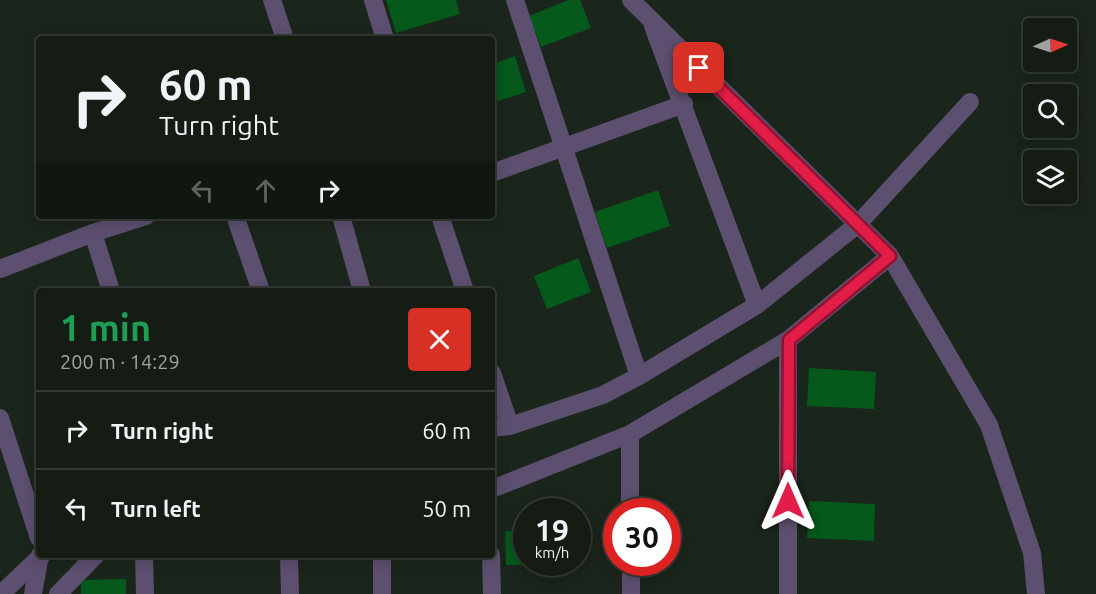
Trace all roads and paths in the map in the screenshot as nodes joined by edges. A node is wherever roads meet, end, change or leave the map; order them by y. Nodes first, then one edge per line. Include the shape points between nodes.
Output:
1 (272, 0) edge
2 (373, 0) edge
3 (515, 0) edge
4 (631, 0) edge
5 (651, 20) junction
6 (284, 36) edge
7 (384, 36) edge
8 (970, 102) dead end
9 (684, 104) junction
10 (562, 147) junction
11 (495, 172) edge
12 (137, 219) edge
13 (236, 219) edge
14 (342, 219) edge
15 (441, 219) edge
16 (858, 224) junction
17 (93, 233) junction
18 (890, 256) junction
19 (0, 269) edge
20 (110, 288) edge
21 (260, 288) edge
22 (361, 288) edge
23 (464, 288) edge
24 (757, 305) junction
25 (789, 340) junction
26 (639, 376) junction
27 (495, 391) edge
28 (0, 418) edge
29 (501, 427) edge
30 (630, 434) junction
31 (495, 488) edge
32 (630, 498) edge
33 (36, 529) edge
34 (38, 558) edge
35 (40, 558) edge
36 (93, 558) edge
37 (144, 558) edge
38 (289, 558) edge
39 (382, 558) edge
40 (491, 558) edge
41 (631, 576) edge
42 (1, 594) edge
43 (33, 594) edge
44 (58, 594) edge
45 (145, 594) edge
46 (290, 594) edge
47 (382, 594) edge
48 (492, 594) edge
49 (631, 594) edge
50 (788, 594) edge
51 (1036, 594) edge

1 - 6 street
2 - 7 street
3 - 10 street
4 - 5 street
5 - 9 street
5 - 16 street
8 - 16 street
9 - 10 street
9 - 24 street
10 - 11 street
10 - 26 street
12 - 17 street
13 - 21 street
14 - 22 street
15 - 23 street
16 - 18 street
16 - 24 street
17 - 19 street
17 - 20 street
18 - 25 street
18 - 51 street via 989,425 1032,553
24 - 26 street
25 - 30 street
25 - 50 street
26 - 29 street via 603,395
27 - 29 street
28 - 33 street
30 - 31 street
30 - 32 street
34 - 42 street
35 - 43 street
36 - 44 street
37 - 45 street
38 - 46 street
39 - 47 street
40 - 48 street
41 - 49 street

